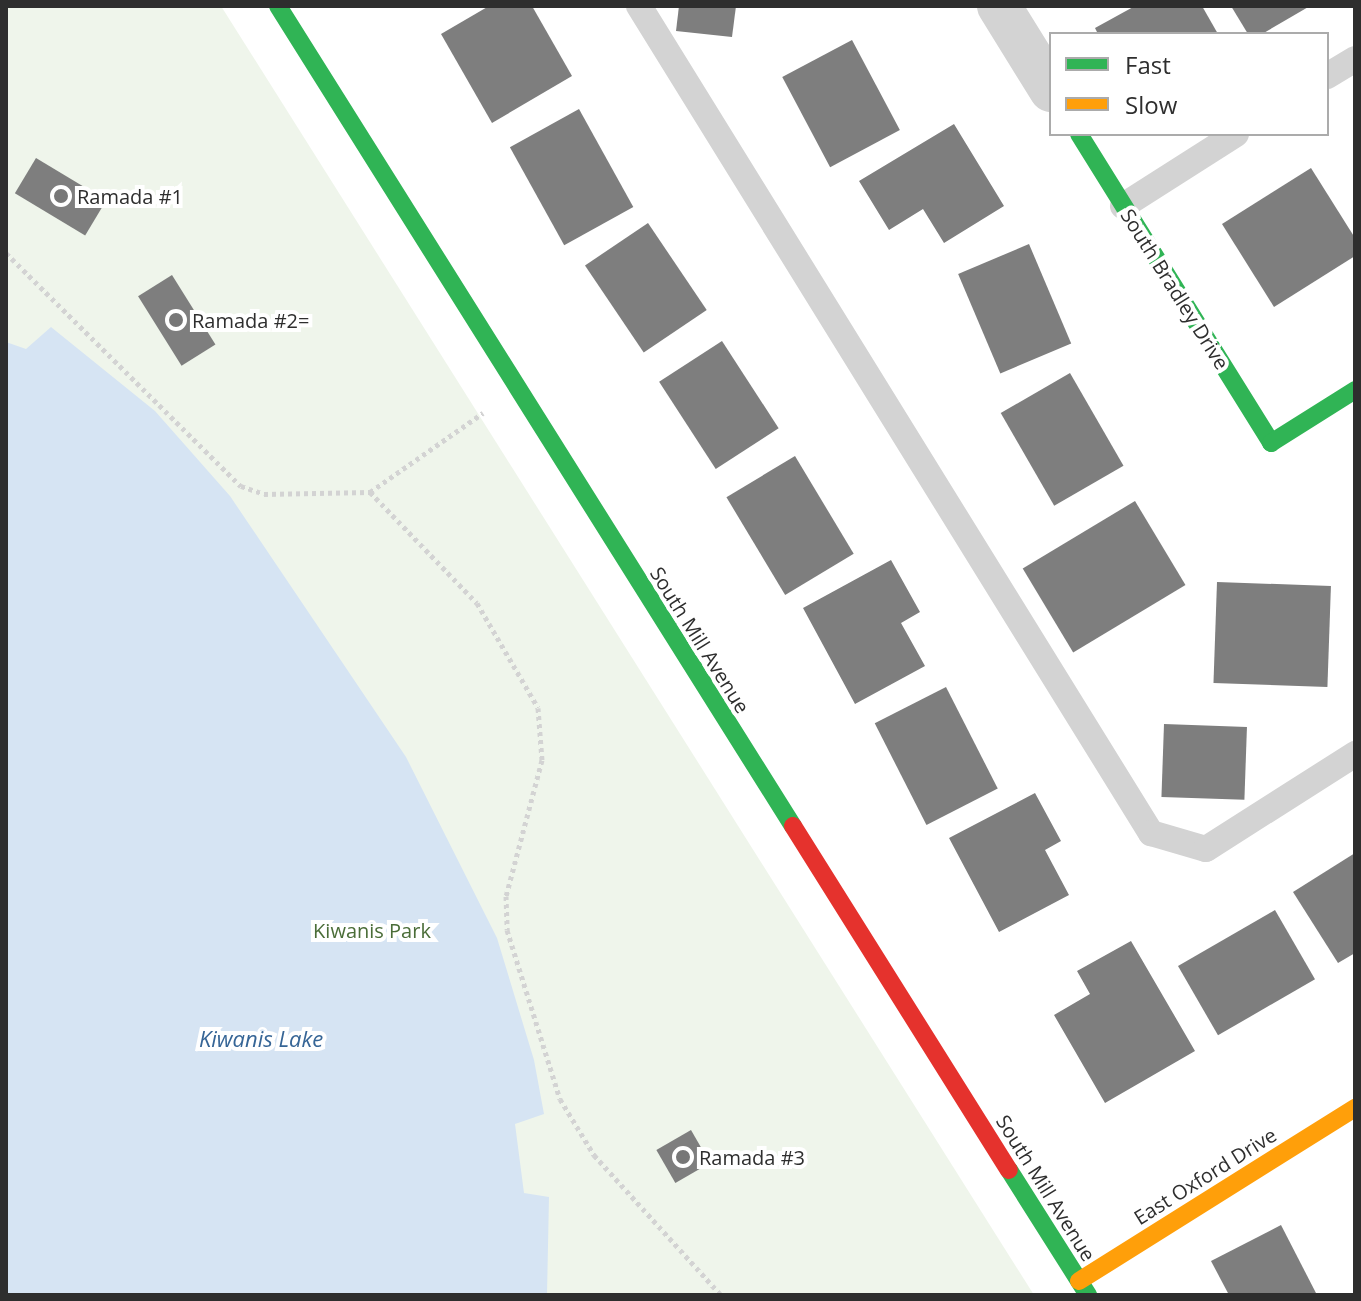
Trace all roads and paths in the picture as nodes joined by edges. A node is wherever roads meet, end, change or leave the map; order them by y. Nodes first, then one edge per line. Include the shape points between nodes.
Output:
1 (278, 6) edge
2 (639, 6) edge
3 (999, 6) edge
4 (1355, 59) edge
5 (1329, 75) edge
6 (1049, 87) edge
7 (1080, 136) edge
8 (1233, 136) edge
9 (1123, 206) junction
10 (6, 253) edge
11 (516, 388) junction
12 (1355, 390) edge
13 (370, 492) junction
14 (1355, 754) edge
15 (1348, 1112) edge
16 (1355, 1140) edge
17 (1083, 1288) edge
18 (721, 1295) edge

1 - 11 street, South Mill Avenue
2 - 14 lane via 1151,833 1206,849
3 - 6 street
4 - 5 lane
7 - 9 street, South Bradley Drive
8 - 9 lane
9 - 12 street, South Bradley Drive via 1271,443
10 - 13 path via 241,486 264,494
11 - 13 path
11 - 17 street, South Mill Avenue
13 - 18 path via 477,603 538,708 542,760 506,896 507,930 560,1099 594,1155
15 - 16 lane
15 - 17 street, East Oxford Drive

